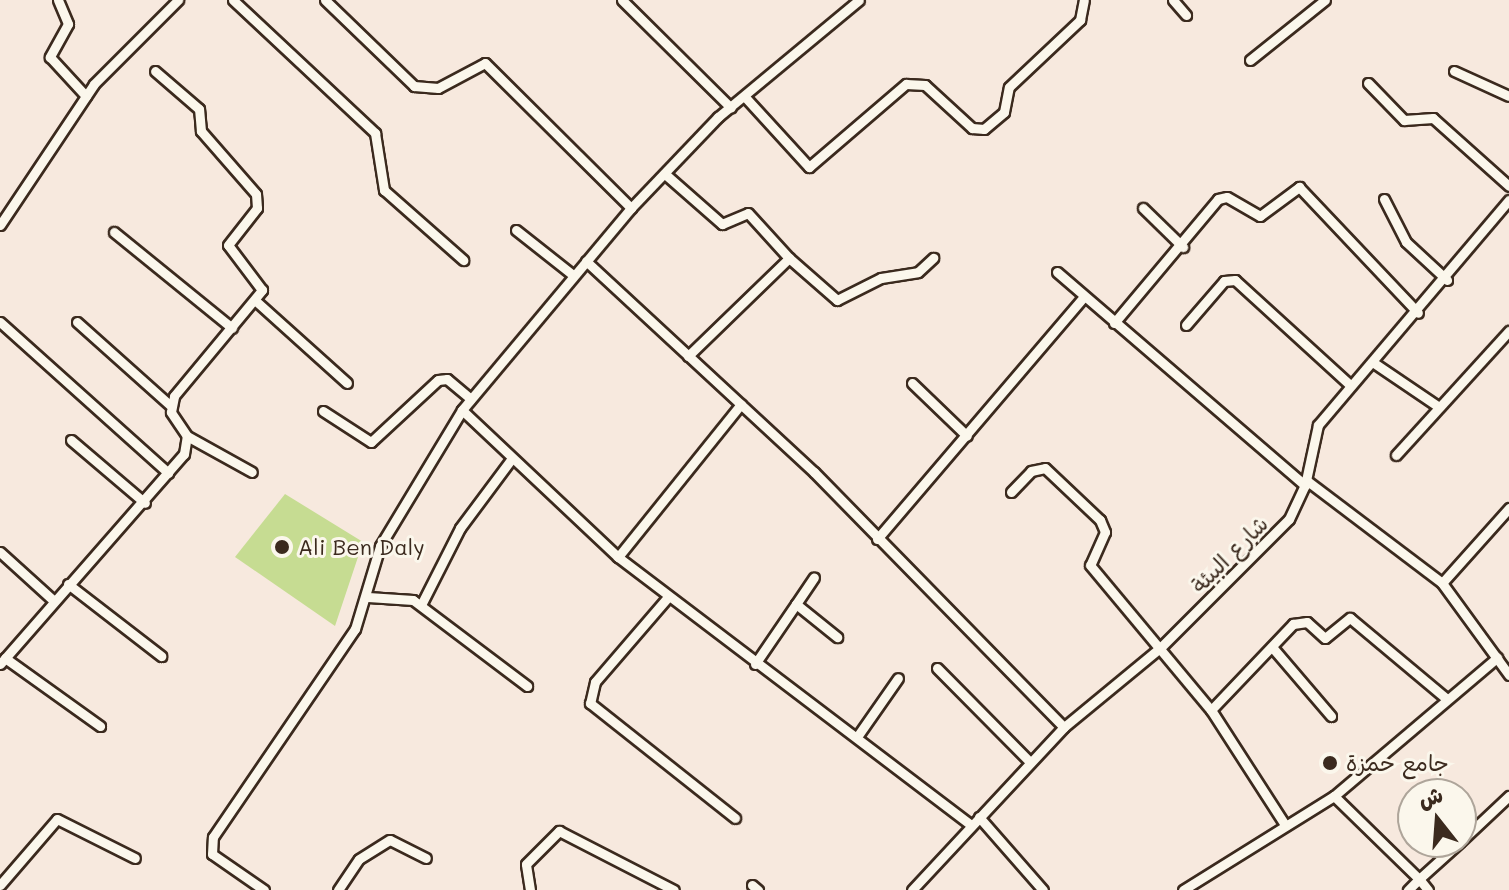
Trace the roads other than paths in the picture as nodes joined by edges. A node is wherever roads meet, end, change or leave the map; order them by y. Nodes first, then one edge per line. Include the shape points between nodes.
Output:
1 (58, 0) edge
2 (178, 0) edge
3 (233, 0) edge
4 (325, 0) edge
5 (622, 0) edge
6 (859, 0) edge
7 (1084, 0) edge
8 (1173, 0) edge
9 (1325, 0) edge
10 (1186, 15) dead end
11 (1250, 60) dead end
12 (155, 71) dead end
13 (1454, 71) dead end
14 (1368, 83) dead end
15 (86, 96) junction
16 (1509, 96) edge
17 (745, 97) junction
18 (731, 108) junction
19 (665, 174) junction
20 (1509, 186) edge
21 (1384, 199) dead end
22 (631, 208) junction
23 (1143, 208) dead end
24 (1507, 208) edge
25 (0, 225) edge
26 (516, 230) dead end
27 (114, 232) dead end
28 (1183, 247) junction
29 (789, 258) junction
30 (933, 258) dead end
31 (463, 260) dead end
32 (586, 261) junction
33 (1057, 272) dead end
34 (573, 275) junction
35 (1447, 280) junction
36 (1084, 297) junction
37 (257, 302) junction
38 (1418, 313) junction
39 (0, 322) edge
40 (77, 322) dead end
41 (1114, 323) junction
42 (1186, 325) dead end
43 (232, 328) junction
44 (1509, 331) edge
45 (688, 356) junction
46 (1374, 363) junction
47 (347, 383) dead end
48 (912, 383) dead end
49 (1350, 385) junction
50 (471, 399) junction
51 (741, 404) junction
52 (171, 406) junction
53 (1439, 407) junction
54 (462, 410) junction
55 (323, 411) dead end
56 (187, 436) junction
57 (967, 436) junction
58 (71, 440) dead end
59 (1396, 455) dead end
60 (510, 461) junction
61 (252, 472) dead end
62 (168, 473) junction
63 (1306, 482) junction
64 (1011, 492) dead end
65 (145, 503) junction
66 (1509, 508) edge
67 (877, 539) junction
68 (0, 552) edge
69 (618, 557) junction
70 (814, 577) dead end
71 (1442, 583) junction
72 (68, 584) junction
73 (368, 597) junction
74 (668, 597) junction
75 (53, 600) junction
76 (796, 604) junction
77 (421, 605) junction
78 (837, 637) dead end
79 (1272, 647) junction
80 (1160, 648) junction
81 (161, 656) dead end
82 (1497, 658) junction
83 (2, 661) edge
84 (755, 664) junction
85 (937, 668) dead end
86 (1509, 675) edge
87 (898, 678) dead end
88 (527, 686) dead end
89 (1447, 699) junction
90 (1211, 710) junction
91 (1331, 716) dead end
92 (100, 726) dead end
93 (1064, 727) junction
94 (859, 734) junction
95 (1030, 762) junction
96 (1334, 796) junction
97 (1509, 796) edge
98 (979, 817) junction
99 (735, 818) dead end
100 (971, 825) junction
101 (1285, 825) junction
102 (1477, 825) edge
103 (135, 858) dead end
104 (426, 858) dead end
105 (1442, 858) edge
106 (1419, 879) junction
107 (0, 885) edge
108 (264, 890) edge
109 (338, 890) edge
110 (530, 890) edge
111 (674, 890) edge
112 (912, 890) edge
113 (1043, 890) edge
114 (1183, 890) edge
115 (1408, 890) edge
116 (1428, 890) edge

1 - 15 street via 68,24 50,57
2 - 15 street
3 - 31 street via 375,133 384,190
4 - 22 street via 414,86 438,88 481,62 491,67
5 - 18 street
6 - 17 street
7 - 17 street via 1080,20 1009,87 1004,112 984,129 972,128 925,85 906,84 809,167
8 - 10 street
9 - 11 street
12 - 37 street via 199,109 201,131 256,194 257,208 228,245 262,284
13 - 16 street
14 - 20 street via 1407,122 1433,118
15 - 25 street
17 - 18 street
18 - 19 street
19 - 22 street
19 - 29 street via 722,224 748,213
21 - 35 street via 1406,242
22 - 32 street
23 - 28 street
24 - 35 street, شارع البيئة
26 - 34 street
27 - 43 street
28 - 38 street via 1218,199 1227,197 1260,216 1289,190 1303,188
28 - 41 street
29 - 30 street via 830,300 892,274 918,272
29 - 45 street
32 - 34 street
32 - 45 street
33 - 36 street
34 - 50 street
35 - 38 street, شارع البيئة
36 - 41 street
36 - 57 street
37 - 43 street
37 - 47 street
38 - 46 street, شارع البيئة
39 - 62 street
40 - 52 street
41 - 63 street
42 - 49 street via 1224,281 1235,280
43 - 52 street
44 - 53 street
45 - 51 street
46 - 49 street, شارع البيئة
46 - 53 street
48 - 57 street
49 - 63 street, شارع البيئة via 1311,435
50 - 54 street
50 - 55 street via 447,379 438,380 371,442
51 - 67 street
51 - 69 street
52 - 56 street
53 - 59 street
54 - 60 street
54 - 73 street via 380,546
56 - 61 street
56 - 62 street via 184,454
57 - 67 street
58 - 65 street
60 - 69 street
60 - 77 street via 460,528
62 - 65 street
63 - 71 street
63 - 80 street, شارع البيئة via 1289,519
64 - 80 street via 1031,471 1045,468 1100,520 1105,532 1090,565
65 - 72 street
66 - 71 street
67 - 93 street
68 - 75 street
69 - 74 street
70 - 76 street
71 - 82 street
72 - 75 street
72 - 81 street
73 - 77 street via 403,595
73 - 108 street via 355,629 213,837 212,854
74 - 84 street
74 - 99 street via 595,682 590,703
75 - 83 street
76 - 78 street
76 - 84 street
77 - 88 street via 440,627
79 - 89 street via 1297,622 1325,638 1356,618
79 - 90 street
79 - 91 street
80 - 90 street
80 - 93 street, شارع البيئة
82 - 86 street
82 - 89 street
83 - 92 street
84 - 94 street
85 - 95 street
87 - 94 street
89 - 96 street
90 - 101 street
93 - 95 street, شارع البيئة
94 - 100 street
95 - 98 street, شارع البيئة
96 - 101 street
96 - 106 street
97 - 102 street
98 - 100 street, شارع البيئة
98 - 113 street
100 - 112 street, شارع البيئة
101 - 114 street
103 - 107 street via 57,819
104 - 109 street via 390,840 357,861
105 - 106 street
106 - 115 street
106 - 116 street
110 - 111 street via 526,864 559,831

